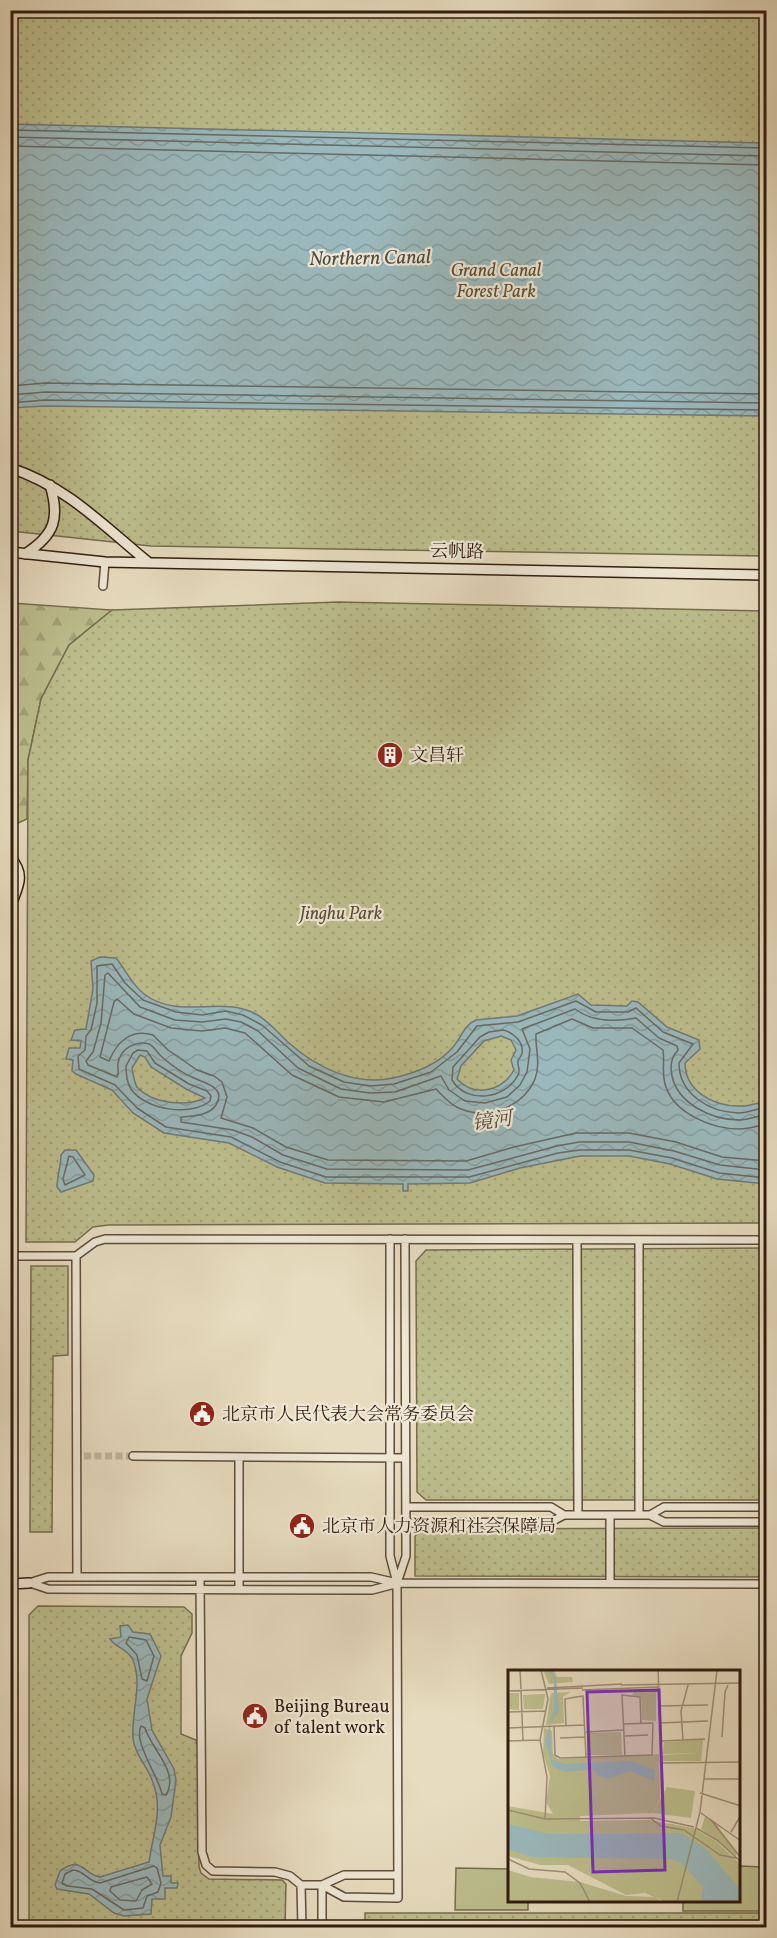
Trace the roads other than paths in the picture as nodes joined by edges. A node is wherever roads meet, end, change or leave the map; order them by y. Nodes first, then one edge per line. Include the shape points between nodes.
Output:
1 (10, 468) edge
2 (50, 485) junction
3 (10, 552) edge
4 (24, 554) junction
5 (105, 562) junction
6 (148, 562) junction
7 (766, 575) edge
8 (103, 586) dead end
9 (10, 857) edge
10 (10, 908) edge
11 (390, 1239) junction
12 (405, 1239) junction
13 (576, 1240) junction
14 (639, 1240) junction
15 (766, 1240) edge
16 (10, 1256) edge
17 (76, 1256) junction
18 (134, 1456) tunnel mouth
19 (239, 1457) junction
20 (390, 1458) junction
21 (405, 1458) junction
22 (405, 1507) junction
23 (766, 1507) edge
24 (564, 1515) junction
25 (578, 1515) junction
26 (610, 1515) junction
27 (639, 1515) junction
28 (650, 1515) junction
29 (405, 1522) junction
30 (766, 1522) edge
31 (77, 1577) junction
32 (200, 1577) junction
33 (239, 1577) junction
34 (29, 1583) junction
35 (397, 1583) junction
36 (610, 1583) junction
37 (10, 1584) edge
38 (766, 1584) edge
39 (200, 1589) junction
40 (239, 1589) junction
41 (398, 1875) junction
42 (302, 1884) junction
43 (322, 1885) junction
44 (302, 1928) edge
45 (322, 1928) edge

1 - 2 street
2 - 4 street via 57,506 55,523 37,546
2 - 6 street via 77,502
3 - 4 street, 云帆路
4 - 5 street, 云帆路
5 - 6 street, 云帆路
5 - 8 street
6 - 7 street, 云帆路
9 - 10 street via 21,876
11 - 12 street
11 - 17 street via 105,1239
11 - 20 street
12 - 13 street
12 - 21 street
13 - 14 street
13 - 25 street
14 - 15 street
14 - 27 street
16 - 17 street
17 - 31 street via 80,1456
18 - 19 street
19 - 20 street
19 - 33 street
20 - 21 street
20 - 35 street via 390,1556
21 - 22 street
22 - 24 street via 551,1507
22 - 29 street
23 - 28 street via 664,1507
24 - 25 street
24 - 29 street via 551,1522
25 - 26 street
26 - 27 street
26 - 36 street
27 - 28 street
28 - 30 street via 664,1522
29 - 35 street via 406,1556
31 - 32 street
31 - 34 street via 48,1577
32 - 33 street
32 - 39 street
33 - 35 street via 371,1577
33 - 40 street
34 - 37 street
34 - 39 street via 48,1589
35 - 36 street
35 - 40 street via 372,1590
35 - 41 street
36 - 38 street
39 - 40 street
39 - 42 street via 202,1852 206,1865 213,1871 283,1873
41 - 43 street via 344,1875
41 - 43 street via 398,1898 344,1897
42 - 43 street
42 - 44 street
43 - 45 street

